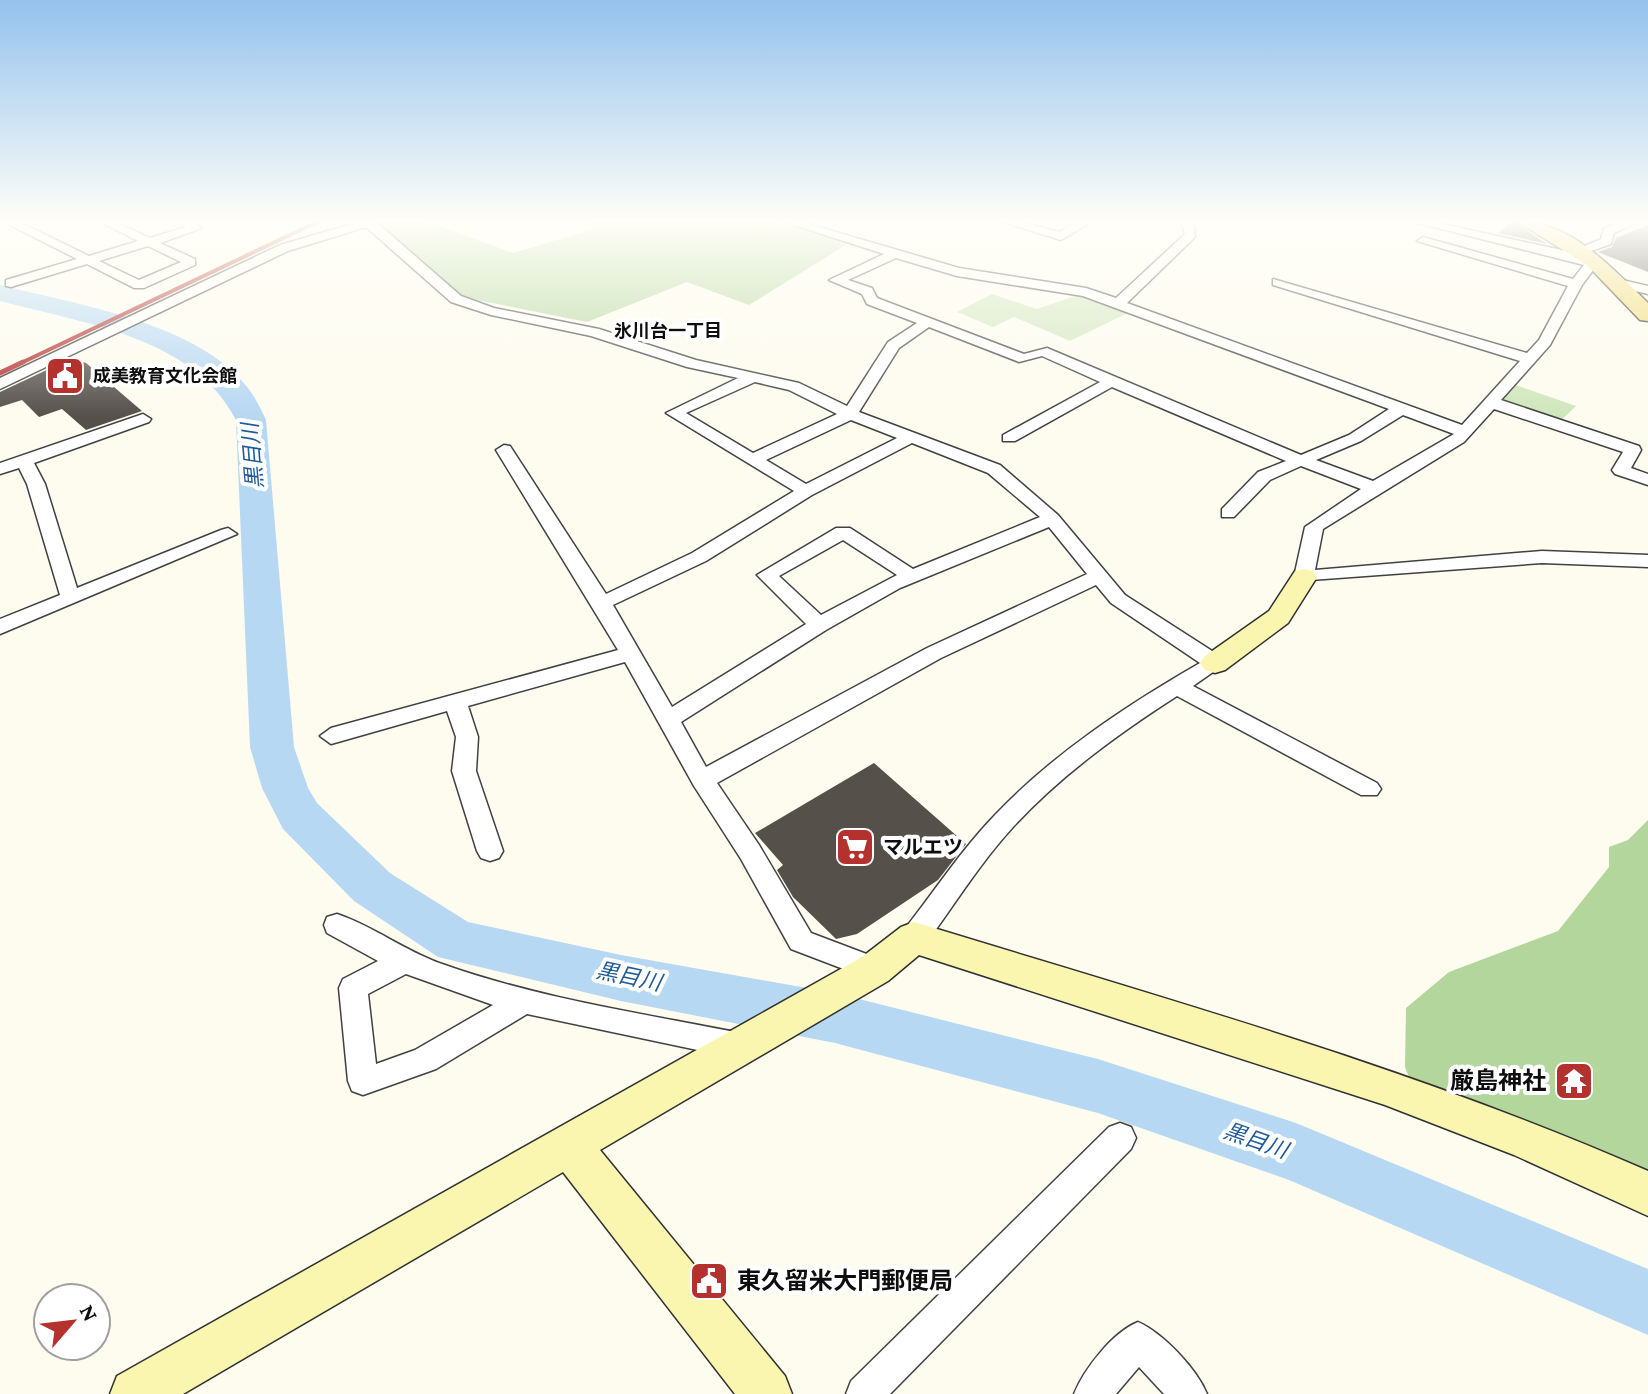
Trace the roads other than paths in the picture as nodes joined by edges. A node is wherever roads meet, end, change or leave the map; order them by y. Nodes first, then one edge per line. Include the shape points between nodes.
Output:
1 (201, 287) edge
2 (443, 287) edge
3 (856, 287) edge
4 (1060, 287) edge
5 (1136, 287) edge
6 (1295, 287) edge
7 (1575, 287) edge
8 (1622, 287) edge
9 (1119, 303) junction
10 (1648, 315) edge
11 (928, 322) junction
12 (1530, 359) junction
13 (754, 377) junction
14 (1110, 382) junction
15 (0, 384) edge
16 (1493, 403) junction
17 (1401, 409) junction
18 (850, 414) junction
19 (143, 419) dead end
20 (1465, 432) junction
21 (911, 437) junction
22 (1009, 438) dead end
23 (504, 450) dead end
24 (754, 459) junction
25 (1304, 461) junction
26 (25, 462) junction
27 (0, 469) edge
28 (1648, 480) edge
29 (1375, 488) junction
30 (806, 491) junction
31 (1228, 513) dead end
32 (1052, 519) junction
33 (228, 534) dead end
34 (1648, 561) edge
35 (910, 575) junction
36 (1098, 576) junction
37 (1304, 577) junction
38 (70, 597) junction
39 (602, 603) junction
40 (819, 625) junction
41 (0, 627) edge
42 (631, 653) junction
43 (1215, 663) junction
44 (1175, 686) junction
45 (455, 701) junction
46 (669, 719) junction
47 (331, 736) dead end
48 (702, 780) junction
49 (1369, 789) dead end
50 (490, 851) dead end
51 (337, 925) dead end
52 (914, 938) junction
53 (403, 962) junction
54 (867, 973) junction
55 (526, 1000) junction
56 (740, 1046) junction
57 (1120, 1138) dead end
58 (568, 1144) junction
59 (1648, 1194) edge
60 (135, 1394) edge
61 (767, 1394) edge
62 (864, 1394) edge
63 (1092, 1394) edge
64 (1189, 1394) edge

1 - 15 street
2 - 13 street via 456,299 491,311 594,332 692,364
3 - 11 street via 867,291 872,301
4 - 9 street
5 - 9 street
6 - 12 street
7 - 12 street
8 - 10 main road
9 - 17 street
11 - 14 street via 1024,359 1042,351
11 - 18 street via 893,345
12 - 16 street
13 - 18 street via 794,386
13 - 24 street via 674,413
14 - 22 street
14 - 25 street
16 - 20 street
16 - 28 street via 1633,450 1621,470
17 - 20 street
17 - 25 street
18 - 21 street
18 - 24 street
19 - 26 street
20 - 29 street via 1441,452
21 - 30 street
21 - 32 street via 994,469
23 - 39 street
24 - 30 street
25 - 29 street
25 - 31 street via 1264,476
26 - 27 street
26 - 38 street
29 - 37 street via 1314,527
30 - 39 street via 699,557
32 - 35 street
32 - 36 street
33 - 38 street
34 - 37 street via 1542,557
35 - 40 street
35 - 40 street via 843,532 767,575
36 - 43 street via 1118,599
36 - 48 street via 934,653
37 - 43 street via 1271,628
38 - 41 street
39 - 42 street
40 - 46 street
42 - 45 street
42 - 46 street
43 - 44 street
44 - 49 street
44 - 52 street via 1059,773 1005,821
45 - 47 street
45 - 50 street via 467,737 464,771
46 - 48 street
48 - 54 street via 801,941
51 - 53 street
52 - 54 street
52 - 59 street via 1385,1086 1526,1139
53 - 55 street
53 - 55 street via 353,988 363,1081 408,1068
54 - 56 street
55 - 56 street
56 - 58 street
57 - 62 street
58 - 60 street
58 - 61 street
63 - 64 street via 1138,1340

